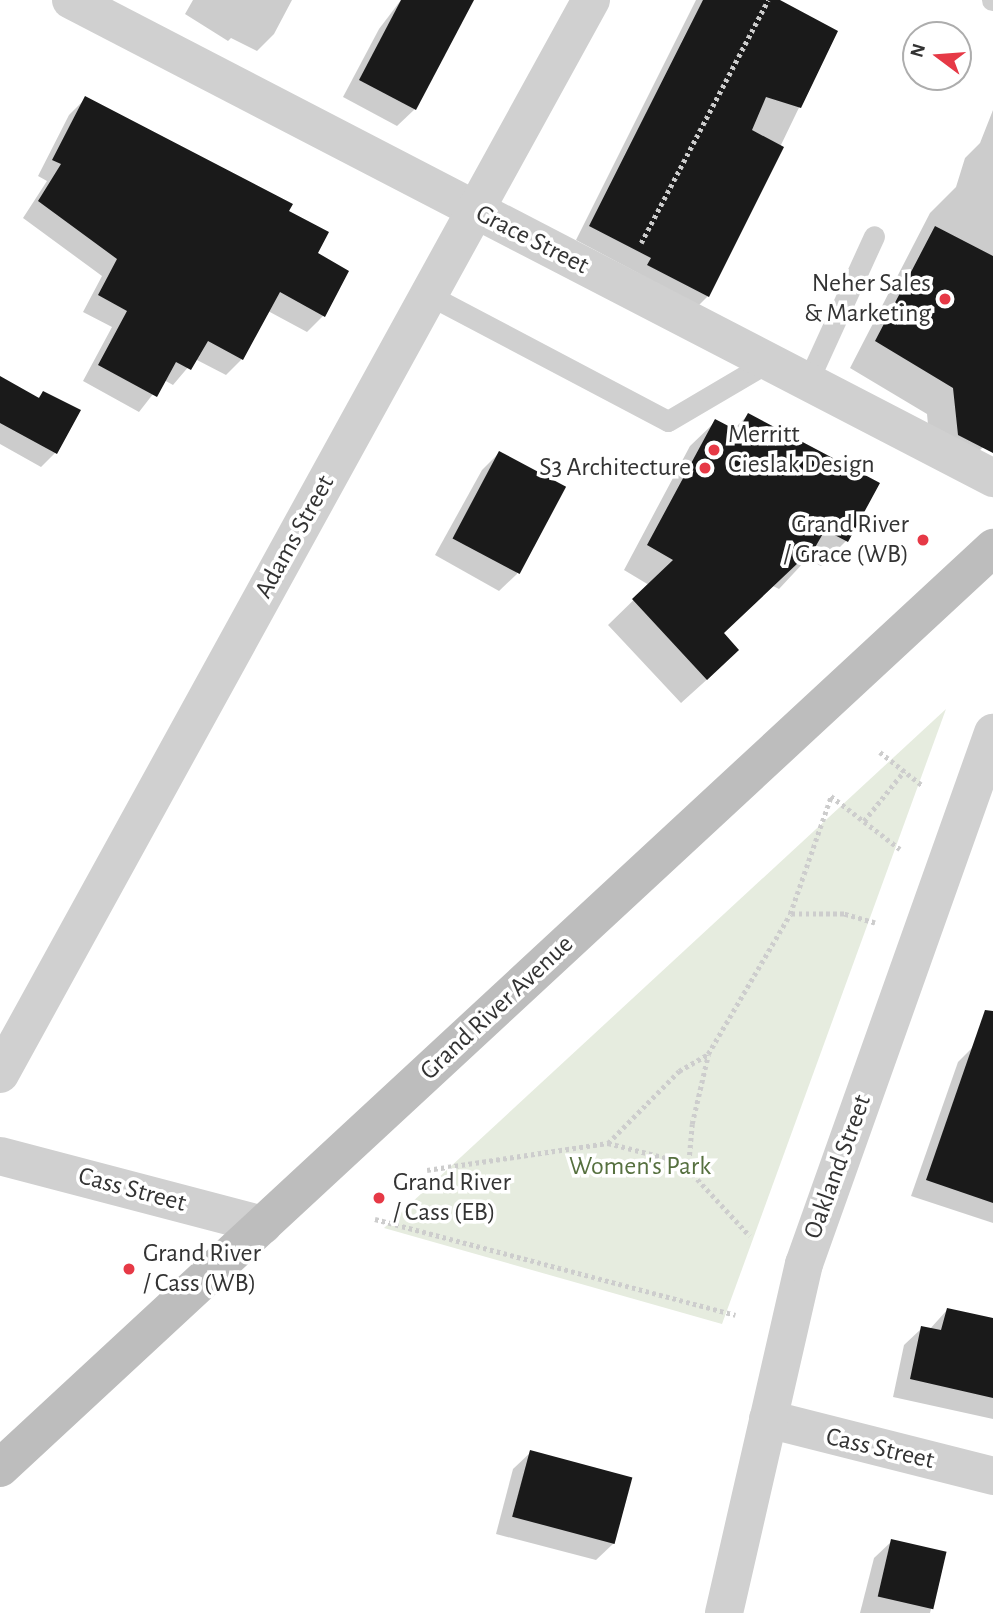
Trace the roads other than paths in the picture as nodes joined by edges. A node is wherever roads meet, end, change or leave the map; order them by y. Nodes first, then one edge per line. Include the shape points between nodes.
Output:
1 (71, 0) edge
2 (591, 0) edge
3 (475, 211) junction
4 (873, 236) dead end
5 (429, 295) junction
6 (770, 361) junction
7 (808, 381) junction
8 (993, 478) edge
9 (993, 548) edge
10 (993, 733) edge
11 (0, 1074) edge
12 (0, 1156) edge
13 (263, 1225) junction
14 (768, 1419) junction
15 (0, 1468) edge
16 (993, 1476) edge
17 (724, 1613) edge

1 - 3 street, Grace Street
2 - 3 street, Adams Street
3 - 5 street, Adams Street
3 - 6 street, Grace Street
4 - 7 lane
5 - 6 lane via 668,421
5 - 11 street, Adams Street
6 - 7 street, Grace Street
7 - 8 street, Grace Street
9 - 13 main road, Grand River Avenue
10 - 14 street, Oakland Street via 804,1264
12 - 13 street, Cass Street
13 - 15 main road, Grand River Avenue
14 - 16 street, Cass Street
14 - 17 street, Oakland Street

